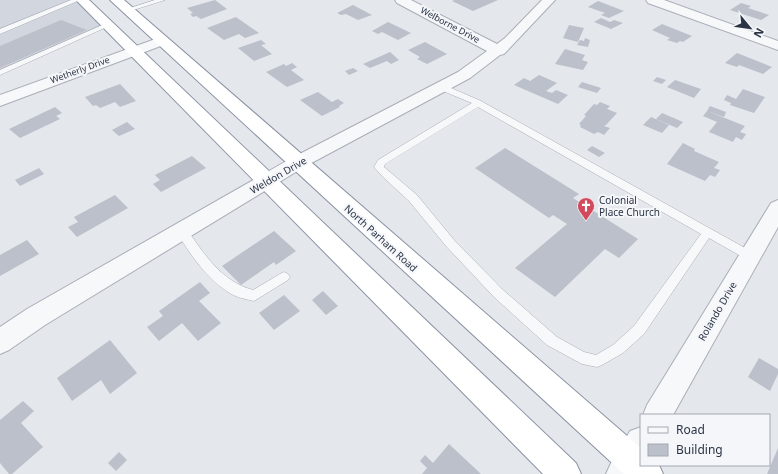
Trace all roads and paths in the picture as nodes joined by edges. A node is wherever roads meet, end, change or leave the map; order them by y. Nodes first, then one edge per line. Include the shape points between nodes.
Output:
1 (77, 0) edge
2 (82, 0) edge
3 (162, 0) edge
4 (402, 0) edge
5 (549, 0) edge
6 (652, 0) edge
7 (121, 3) edge
8 (107, 25) junction
9 (0, 32) edge
10 (161, 41) junction
11 (778, 46) edge
12 (134, 51) junction
13 (499, 51) junction
14 (0, 73) edge
15 (441, 87) junction
16 (0, 101) edge
17 (478, 103) junction
18 (297, 163) junction
19 (266, 182) junction
20 (776, 217) edge
21 (181, 230) junction
22 (708, 232) junction
23 (750, 256) junction
24 (284, 278) dead end
25 (0, 342) edge
26 (658, 414) edge
27 (635, 462) edge
28 (565, 474) edge

1 - 9 lane
2 - 8 highway
3 - 7 lane
4 - 13 street, Welborne Drive
5 - 13 street, Weldon Drive
6 - 11 street
7 - 10 highway, North Parham Road
8 - 12 highway
8 - 14 lane
10 - 12 street, Wetherly Drive
10 - 18 highway, North Parham Road
12 - 16 street, Wetherly Drive
12 - 19 highway
13 - 15 street, Weldon Drive
15 - 17 lane
15 - 18 street, Weldon Drive
17 - 22 lane
17 - 22 lane via 381,162 379,167 413,198 450,243 498,293 552,341 582,358 597,361 618,349 639,330
18 - 19 street, Weldon Drive
18 - 27 highway, North Parham Road
19 - 21 street, Weldon Drive
19 - 28 highway
20 - 23 street, Rolando Drive
21 - 24 lane via 205,263 222,281 234,289 254,296
21 - 25 street, Weldon Drive via 36,317
22 - 23 lane
23 - 26 street, Rolando Drive

